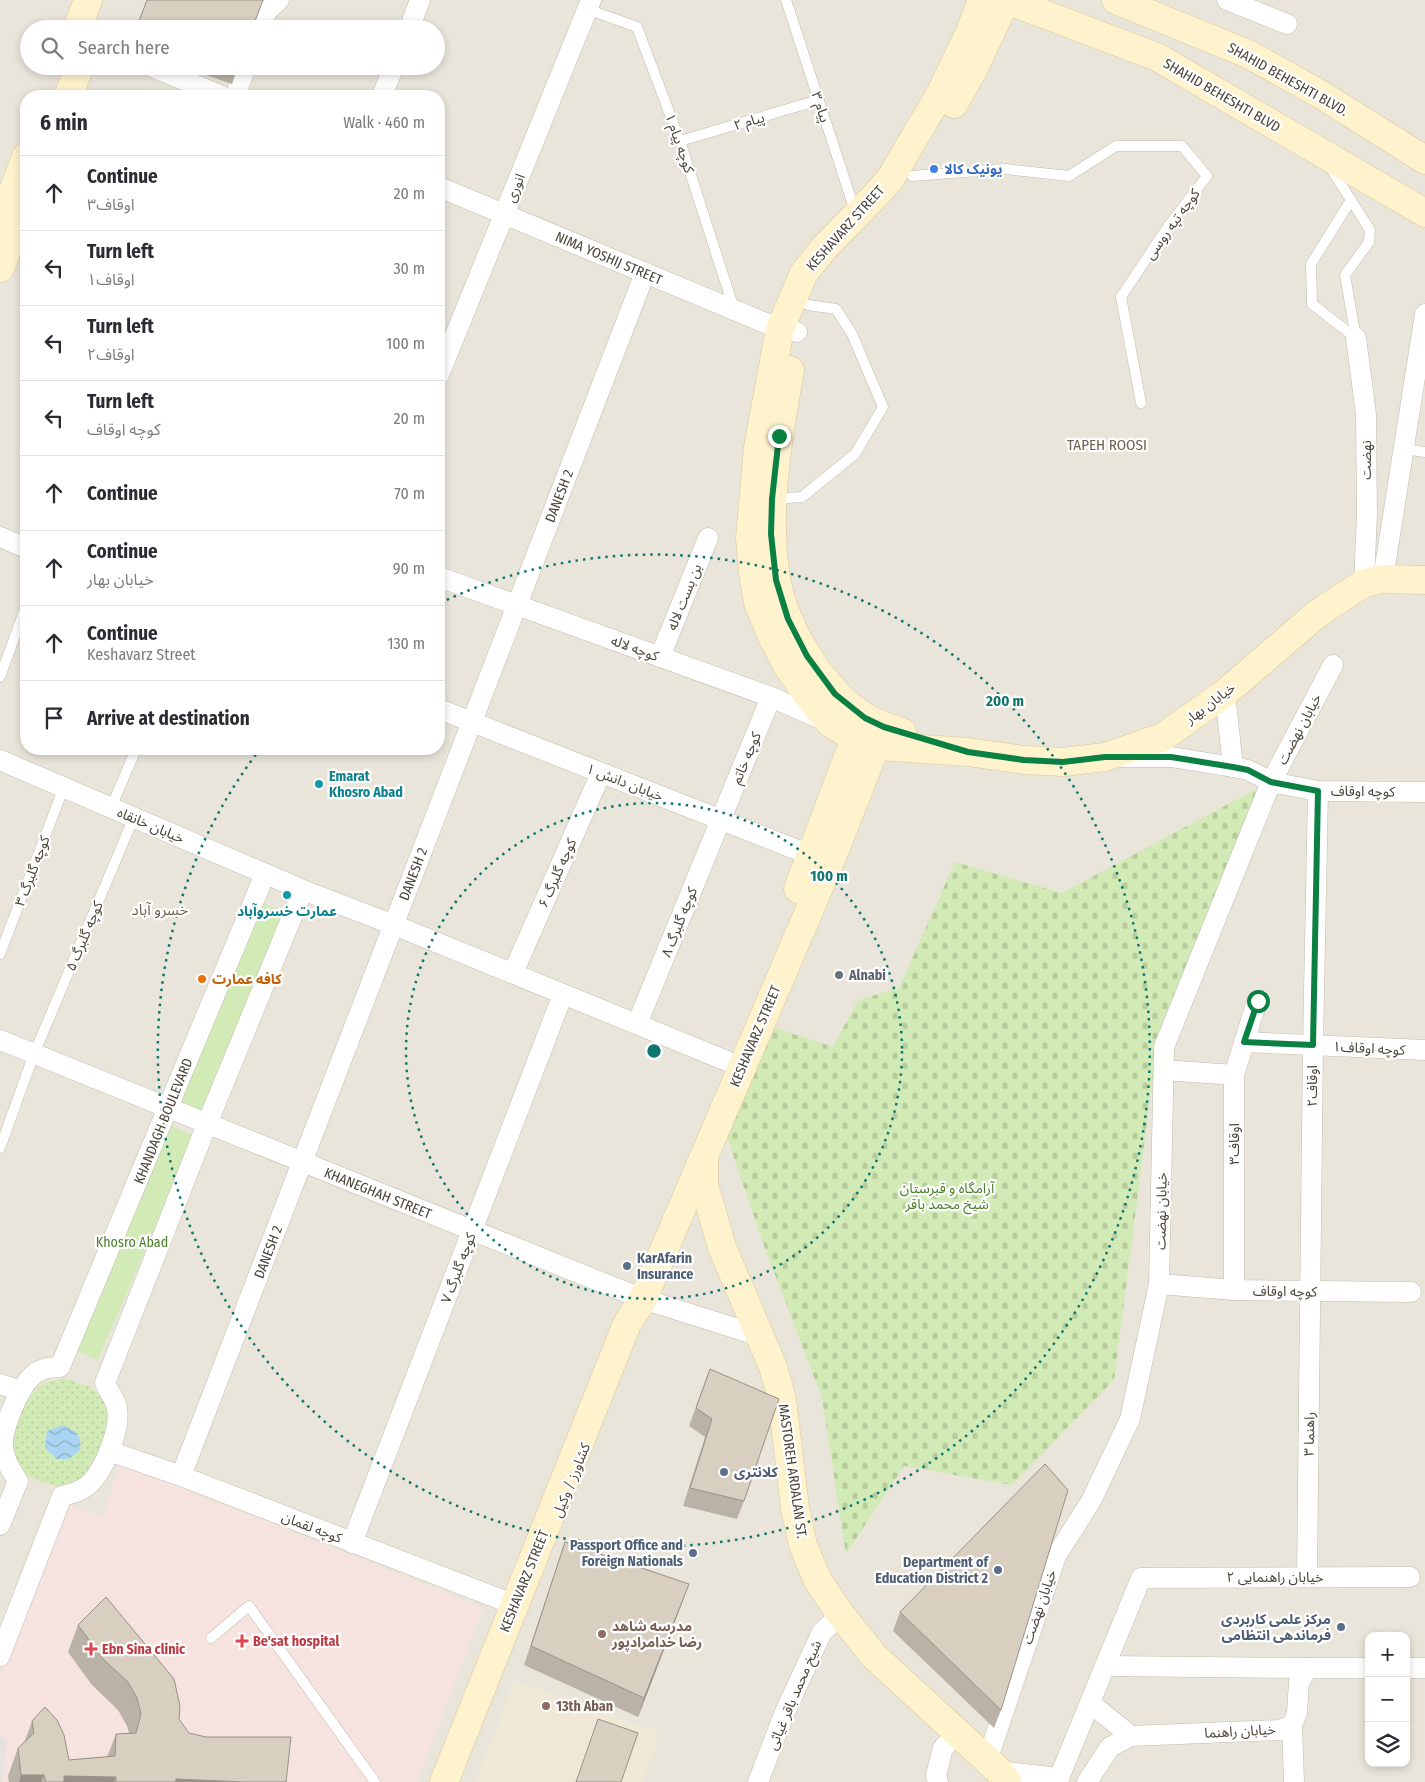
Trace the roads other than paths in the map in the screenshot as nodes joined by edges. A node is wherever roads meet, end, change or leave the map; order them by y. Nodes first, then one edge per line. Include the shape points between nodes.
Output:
1 (88, 0) edge
2 (106, 0) edge
3 (279, 0) edge
4 (420, 0) edge
5 (786, 0) edge
6 (982, 0) edge
7 (1007, 0) edge
8 (1116, 0) edge
9 (1227, 0) edge
10 (589, 4) edge
11 (80, 20) edge
12 (98, 20) edge
13 (264, 20) edge
14 (412, 20) edge
15 (1287, 24) dead end
16 (58, 75) edge
17 (76, 75) edge
18 (172, 75) edge
19 (243, 75) edge
20 (390, 75) edge
21 (52, 90) edge
22 (70, 90) edge
23 (208, 90) edge
24 (237, 90) edge
25 (384, 90) edge
26 (819, 100) junction
27 (1352, 114) junction
28 (1425, 136) edge
29 (680, 141) junction
30 (1320, 151) junction
31 (1425, 160) edge
32 (20, 175) edge
33 (912, 176) junction
34 (445, 189) edge
35 (1352, 200) junction
36 (8, 210) edge
37 (1425, 213) edge
38 (504, 214) junction
39 (856, 214) junction
40 (0, 268) edge
41 (645, 273) junction
42 (808, 305) junction
43 (734, 310) junction
44 (1425, 314) edge
45 (788, 331) junction
46 (1356, 338) junction
47 (445, 349) edge
48 (1141, 403) dead end
49 (1404, 449) junction
50 (1425, 452) edge
51 (772, 499) junction
52 (0, 537) edge
53 (708, 538) dead end
54 (20, 545) edge
55 (445, 579) edge
56 (1425, 580) edge
57 (1374, 581) junction
58 (517, 605) junction
59 (20, 622) edge
60 (660, 657) junction
61 (1333, 665) dead end
62 (0, 677) edge
63 (1225, 693) junction
64 (771, 697) junction
65 (445, 711) edge
66 (472, 722) junction
67 (830, 722) junction
68 (870, 732) junction
69 (133, 755) edge
70 (1105, 757) junction
71 (0, 760) edge
72 (1233, 767) junction
73 (601, 773) junction
74 (1271, 782) junction
75 (64, 788) junction
76 (1318, 791) junction
77 (1425, 792) edge
78 (111, 808) junction
79 (134, 817) junction
80 (720, 820) junction
81 (821, 859) junction
82 (264, 874) junction
83 (303, 890) junction
84 (394, 925) junction
85 (0, 954) edge
86 (512, 973) junction
87 (563, 994) junction
88 (1258, 1001) dead end
89 (637, 1024) junction
90 (0, 1040) edge
91 (1244, 1042) junction
92 (1313, 1045) junction
93 (1425, 1050) edge
94 (34, 1054) junction
95 (727, 1061) junction
96 (1164, 1070) junction
97 (1234, 1075) junction
98 (168, 1108) junction
99 (207, 1124) junction
100 (0, 1148) edge
101 (704, 1155) junction
102 (302, 1162) junction
103 (704, 1186) junction
104 (472, 1230) junction
105 (1159, 1284) junction
106 (1234, 1290) junction
107 (1311, 1291) junction
108 (1411, 1292) dead end
109 (640, 1298) junction
110 (760, 1336) junction
111 (0, 1384) edge
112 (21, 1391) junction
113 (109, 1451) junction
114 (182, 1476) junction
115 (0, 1525) edge
116 (352, 1543) junction
117 (1308, 1576) junction
118 (1410, 1577) dead end
119 (515, 1605) junction
120 (841, 1616) junction
121 (211, 1638) dead end
122 (0, 1656) edge
123 (1105, 1666) junction
124 (1308, 1668) junction
125 (1365, 1668) edge
126 (1410, 1668) edge
127 (1425, 1668) edge
128 (1090, 1703) junction
129 (1292, 1725) junction
130 (957, 1734) junction
131 (1131, 1736) junction
132 (998, 1771) edge
133 (375, 1782) edge
134 (444, 1782) edge
135 (452, 1782) edge
136 (758, 1782) edge
137 (938, 1782) edge
138 (1086, 1782) edge
139 (1294, 1782) edge

1 - 11 street
2 - 12 street
3 - 13 street via 267,11
4 - 14 street
5 - 26 lane, پیام ۳
6 - 39 street, KESHAVARZ STREET via 940,94 890,179
7 - 30 street, SHAHID BEHESHTI BLVD via 1157,58
7 - 33 street, KESHAVARZ STREET via 973,70
8 - 27 street, SHAHID BEHESHTI BLVD. via 1248,54
9 - 15 street
10 - 29 lane, کوچه پیام ۱ via 636,27
10 - 38 street, انوری
16 - 21 street
17 - 22 street
18 - 23 street
19 - 24 street
20 - 25 street
26 - 29 lane, پیام ۲
26 - 39 lane, پیام ۳
27 - 28 street via 1393,129
27 - 31 street, SHAHID BEHESHTI BLVD.
29 - 43 lane, کوچه پیام ۱
30 - 35 lane
30 - 37 street, SHAHID BEHESHTI BLVD
32 - 36 street
33 - 42 street, KESHAVARZ STREET via 883,213 824,276
33 - 48 lane, کوچه تپه روسی via 1005,168 1068,176 1116,146 1182,146 1207,176 1169,225 1121,297
34 - 38 street, NIMA YOSHIJ STREET
35 - 46 lane via 1370,230 1369,242 1345,275
35 - 46 lane via 1311,264 1311,288 1312,304
36 - 40 street
38 - 41 street, NIMA YOSHIJ STREET
38 - 47 street, انوری
39 - 45 street, KESHAVARZ STREET via 804,273
41 - 43 street, NIMA YOSHIJ STREET
41 - 58 street, DANESH 2
42 - 45 street, KESHAVARZ STREET
42 - 51 lane via 836,309 852,334 883,407 855,454 802,497
43 - 45 street, NIMA YOSHIJ STREET
44 - 49 street
45 - 51 street, KESHAVARZ STREET
45 - 67 street, KESHAVARZ STREET via 758,447 750,538 753,573 758,603 773,639 788,667
46 - 57 street, نهضت via 1366,414 1367,514
49 - 50 lane
49 - 57 street
51 - 68 street, KESHAVARZ STREET via 771,534 776,580 788,619 807,656 835,694
52 - 54 street
53 - 60 street, بن بست لاله
55 - 58 street, کوچه لاله
56 - 57 street
57 - 63 street, خیابان بهار via 1317,614
58 - 60 street, کوچه لاله
58 - 66 street, DANESH 2
59 - 62 lane
60 - 64 street, کوچه لاله
61 - 74 street, خیابان نهضت
63 - 70 street, خیابان بهار via 1163,737
63 - 72 street
64 - 67 street, کوچه لاله
64 - 80 street, کوچه خاتم
65 - 66 street, خیابان دانش ۱
66 - 73 street, خیابان دانش ۱
66 - 84 street, DANESH 2
67 - 68 street, KESHAVARZ STREET
68 - 70 street, خیابان بهار via 1024,760 1063,762
68 - 81 street, KESHAVARZ STREET
69 - 78 lane
70 - 72 street, کوچه اوقاف via 1171,757
71 - 75 street, خیابان خانقاه
72 - 74 street, کوچه اوقاف via 1248,770
73 - 80 street, خیابان دانش ۱
73 - 86 street, کوچه گلبرگ ۶
74 - 76 street, کوچه اوقاف
74 - 96 street, خیابان نهضت via 1164,1047
75 - 78 street, خیابان خانقاه
75 - 85 lane, کوچه گلبرگ ۳
76 - 77 street, کوچه اوقاف
76 - 92 street, اوقاف۲
78 - 79 street, خیابان خانقاه
79 - 82 street, خیابان خانقاه
79 - 94 lane, کوچه گلبرگ ۵
80 - 81 street, خیابان دانش ۱
80 - 89 street, کوچه گلبرگ ۸
81 - 95 street, KESHAVARZ STREET
81 - 101 street, KESHAVARZ STREET
82 - 83 street, خیابان خانقاه
82 - 98 street, KHANDAGH BOULEVARD
83 - 84 street, خیابان خانقاه
83 - 99 street
84 - 86 street, خیابان خانقاه
84 - 102 street, DANESH 2
86 - 87 street, خیابان خانقاه
87 - 89 street, خیابان خانقاه
87 - 104 street, کوچه گلبرگ ۷
88 - 91 street, اوقاف۳
89 - 95 street, خیابان خانقاه
90 - 94 street, KHANEGHAH STREET
91 - 92 street, کوچه اوقاف۱
91 - 97 street, اوقاف۳
92 - 93 street, کوچه اوقاف۱
92 - 107 street, اوقاف۲
94 - 98 street, KHANEGHAH STREET
94 - 100 lane, کوچه گلبرگ ۵
95 - 109 street, KESHAVARZ STREET
96 - 97 street
96 - 105 street, خیابان نهضت
97 - 106 street, اوقاف۳
98 - 99 street, KHANEGHAH STREET
98 - 112 street, KHANDAGH BOULEVARD via 60,1367 46,1368 32,1375
99 - 102 street, KHANEGHAH STREET
99 - 113 street via 105,1383 116,1405 116,1422
101 - 103 street, MASTOREH ARDALAN ST.
101 - 109 street, KESHAVARZ STREET
102 - 104 street, KHANEGHAH STREET
102 - 114 street, DANESH 2
103 - 109 street, کشاورز / وکیل via 667,1244
103 - 110 street, MASTOREH ARDALAN ST. via 722,1246
104 - 109 street, KHANEGHAH STREET
104 - 116 street, کوچه گلبرگ ۷
105 - 106 street, کوچه اوقاف
105 - 132 street, خیابان نهضت via 1130,1418 1091,1500 1056,1556
106 - 107 street, کوچه اوقاف
107 - 108 street, کوچه اوقاف
107 - 117 street, راهنما ۳
109 - 110 street, KHANEGHAH STREET
109 - 119 street, KESHAVARZ STREET
109 - 135 street, کشاورز / وکیل
110 - 120 street, MASTOREH ARDALAN ST. via 782,1399 795,1508 803,1545 817,1579
111 - 112 street
112 - 115 street via 3,1445 7,1464 18,1481
113 - 114 street, کوچه لقمان
113 - 122 street via 99,1472 87,1486 62,1496
114 - 116 street, کوچه لقمان
116 - 119 street, کوچه لقمان
117 - 118 street, خیابان راهنمایی ۲
117 - 123 street, خیابان راهنمایی ۲ via 1141,1578
119 - 134 street, KESHAVARZ STREET
120 - 130 street, MASTOREH ARDALAN ST. via 874,1656
120 - 136 street, شیخ محمد باقر غیاثی via 822,1632 784,1714
121 - 133 lane via 248,1606
123 - 124 street
123 - 128 street
124 - 125 street
124 - 129 street, خیابان راهنما via 1299,1682 1297,1713
126 - 127 street
128 - 131 street
128 - 132 street via 1060,1778
129 - 131 street, خیابان راهنما via 1280,1730
129 - 139 street
130 - 132 street, MASTOREH ARDALAN ST.
130 - 137 street via 943,1748 936,1775
131 - 138 street, خیابان راهنما via 1110,1747

